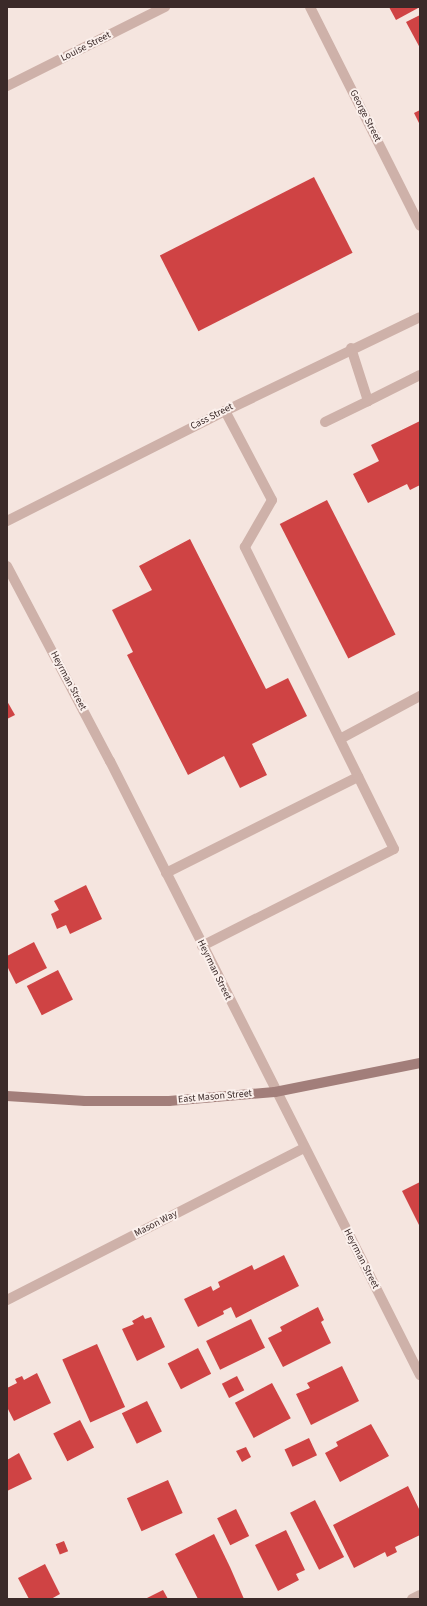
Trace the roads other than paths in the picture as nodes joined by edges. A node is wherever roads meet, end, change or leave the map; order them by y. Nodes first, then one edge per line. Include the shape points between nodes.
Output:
1 (165, 7) edge
2 (310, 7) edge
3 (7, 86) edge
4 (420, 226) edge
5 (420, 317) edge
6 (351, 348) junction
7 (420, 375) edge
8 (368, 401) junction
9 (225, 411) junction
10 (324, 422) dead end
11 (7, 521) edge
12 (7, 566) edge
13 (420, 696) edge
14 (340, 739) junction
15 (358, 777) junction
16 (166, 873) junction
17 (202, 946) junction
18 (420, 1063) edge
19 (275, 1092) junction
20 (7, 1096) edge
21 (304, 1148) junction
22 (7, 1300) edge
23 (420, 1375) edge
24 (420, 1595) edge
25 (412, 1599) edge

1 - 3 street, Louise Street
2 - 4 street, George Street
5 - 6 street, Cass Street
6 - 8 street
6 - 9 street, Cass Street
7 - 8 street
8 - 10 street
9 - 11 street, Cass Street
9 - 14 street via 272,500 245,547
12 - 16 street, Heyrman Street
13 - 14 street
14 - 15 street
15 - 16 street
15 - 17 street via 394,849
16 - 17 street, Heyrman Street
17 - 19 street, Heyrman Street
18 - 19 main road, East Mason Street
19 - 20 main road, East Mason Street via 169,1101 85,1101
19 - 21 street, Heyrman Street
21 - 22 street, Mason Way
21 - 23 street, Heyrman Street
24 - 25 street

